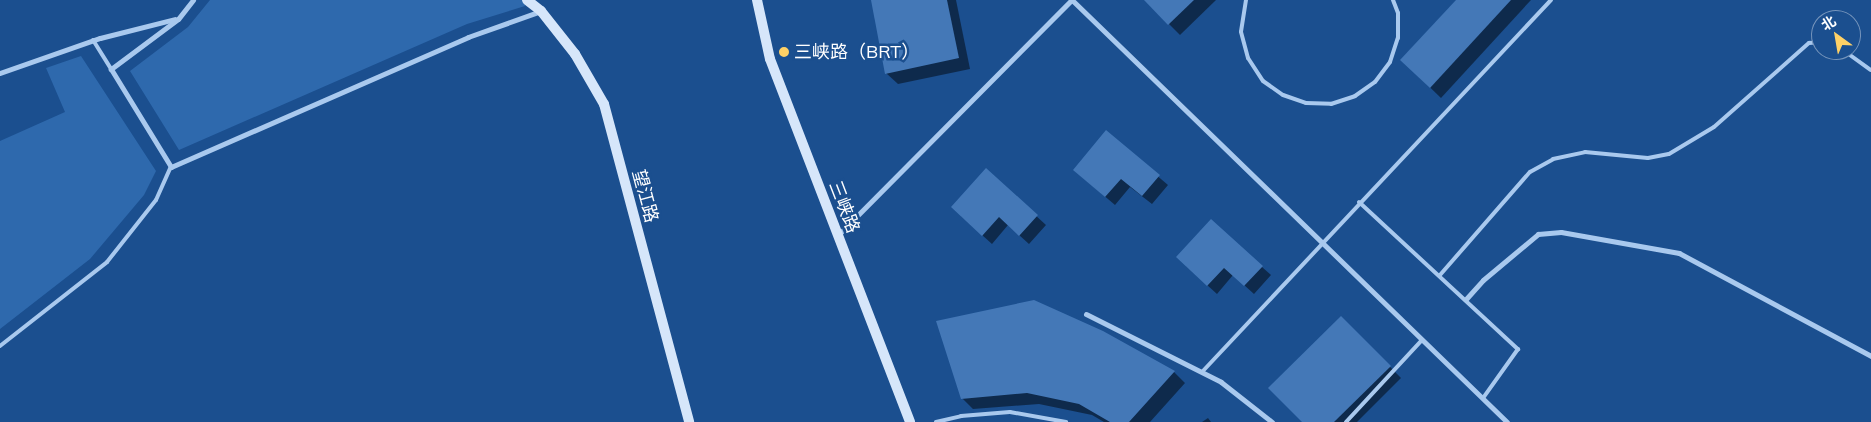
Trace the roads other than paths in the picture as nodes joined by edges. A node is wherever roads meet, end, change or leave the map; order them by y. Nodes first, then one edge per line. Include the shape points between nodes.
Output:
1 (193, 0) edge
2 (527, 0) edge
3 (757, 0) edge
4 (1072, 0) edge
5 (1246, 0) edge
6 (1393, 0) edge
7 (1551, 0) edge
8 (541, 11) junction
9 (178, 18) junction
10 (92, 40) junction
11 (1811, 43) edge
12 (1857, 60) edge
13 (111, 69) junction
14 (1871, 70) edge
15 (0, 73) edge
16 (171, 167) junction
17 (1358, 202) junction
18 (837, 235) junction
19 (1320, 243) junction
20 (1440, 275) junction
21 (1466, 299) junction
22 (1086, 314) dead end
23 (1422, 340) junction
24 (0, 346) edge
25 (1871, 356) edge
26 (1202, 372) junction
27 (1483, 398) junction
28 (689, 422) edge
29 (910, 422) edge
30 (936, 422) edge
31 (1066, 422) edge
32 (1272, 422) edge
33 (1346, 422) edge
34 (1507, 422) edge

1 - 9 street
2 - 8 main road, 望江路
3 - 18 main road, 三峡路 via 770,59
4 - 18 street
4 - 19 street
5 - 6 lane via 1241,32 1248,58 1263,81 1283,95 1314,104 1331,104 1355,96 1375,82 1390,62 1398,38 1398,13
7 - 17 lane
8 - 16 street via 468,37
8 - 28 main road, 望江路 via 576,54 604,104
9 - 10 street
9 - 13 street
10 - 13 lane
10 - 15 street
11 - 20 lane via 1714,127 1669,154 1648,158 1585,152 1552,159 1530,172
12 - 14 lane
13 - 16 street
16 - 24 lane via 156,200 106,262
17 - 19 lane
17 - 20 lane
18 - 29 main road, 三峡路
19 - 23 street
19 - 26 lane
20 - 21 lane
21 - 25 street via 1483,280 1538,234 1561,232 1679,253
21 - 27 lane via 1518,349
22 - 26 street
23 - 27 street
23 - 33 lane
26 - 32 street via 1221,382
27 - 34 street
30 - 31 lane via 961,416 1010,412

